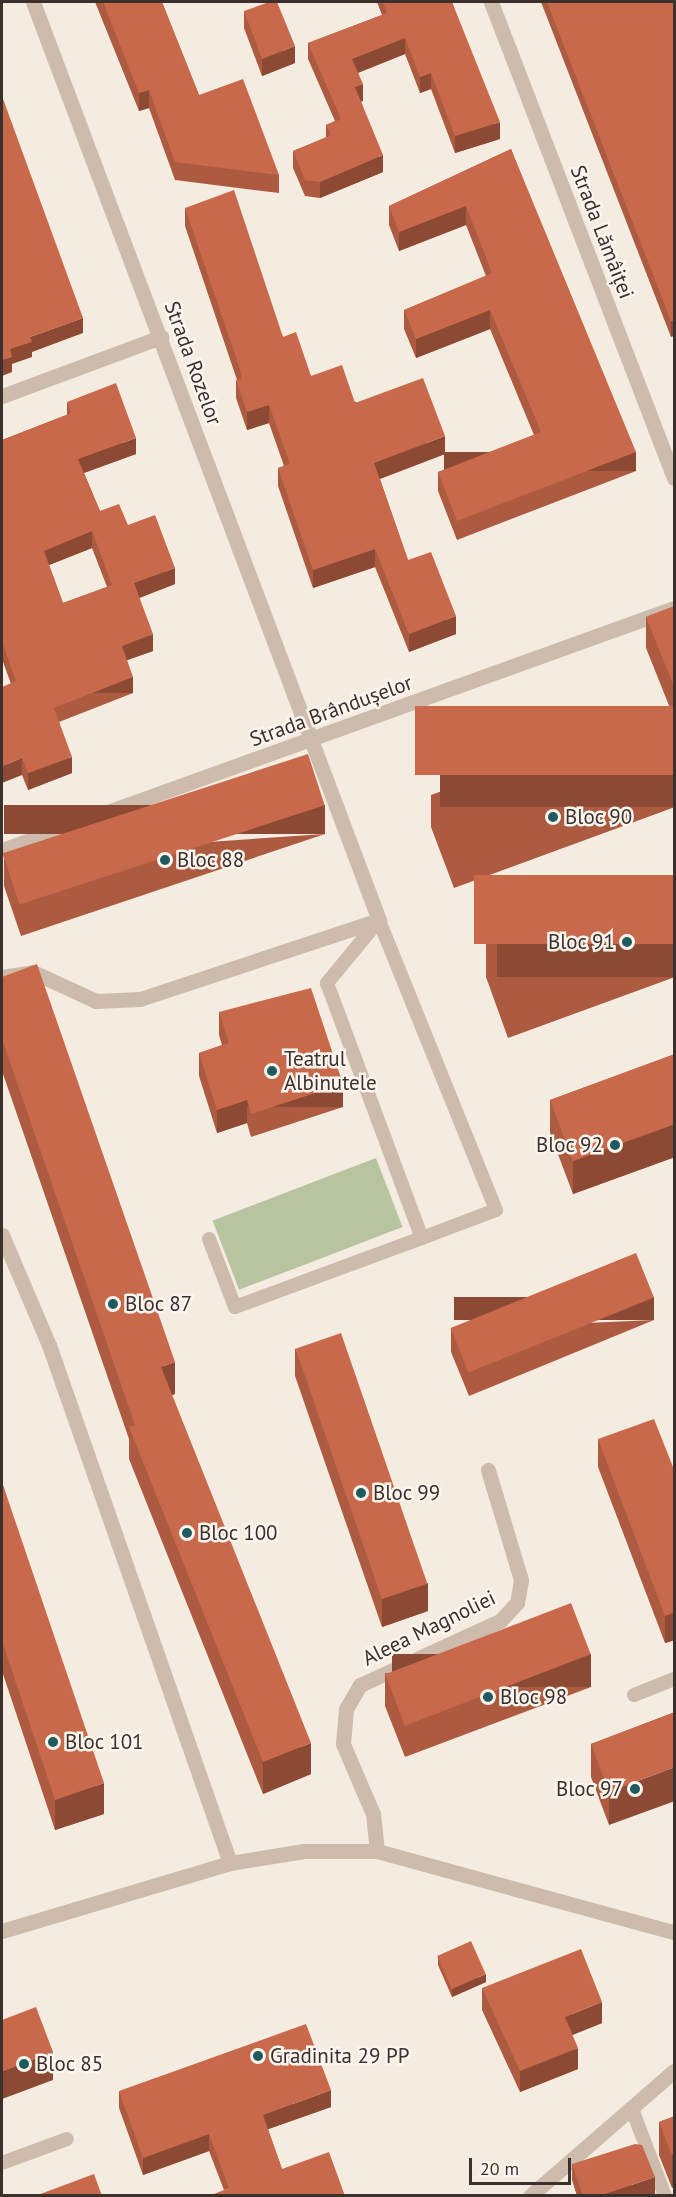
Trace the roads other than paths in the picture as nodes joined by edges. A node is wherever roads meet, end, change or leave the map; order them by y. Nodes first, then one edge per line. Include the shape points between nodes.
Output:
1 (33, 2) edge
2 (491, 2) edge
3 (161, 337) junction
4 (2, 396) edge
5 (675, 478) edge
6 (675, 608) edge
7 (311, 740) junction
8 (2, 850) edge
9 (379, 920) junction
10 (2, 978) edge
11 (2, 1235) edge
12 (423, 1238) junction
13 (209, 1239) dead end
14 (489, 1470) dead end
15 (675, 1679) edge
16 (634, 1695) dead end
17 (377, 1851) junction
18 (230, 1863) junction
19 (2, 1914) edge
20 (4, 1930) edge
21 (675, 1932) edge
22 (675, 2071) edge
23 (632, 2109) junction
24 (67, 2139) dead end
25 (2, 2163) edge
26 (531, 2196) edge
27 (665, 2196) edge

1 - 3 street, Strada Rozelor
2 - 5 street, Strada Lămâiței
3 - 4 street
3 - 7 street, Strada Rozelor
6 - 7 street, Strada Brândușelor
7 - 8 street, Strada Brândușelor
7 - 9 street, Strada Rozelor
9 - 10 street via 140,999 96,1001 33,972
9 - 12 lane via 327,983
9 - 12 lane via 496,1210
11 - 18 street via 49,1345
12 - 13 lane via 235,1307
14 - 17 street, Aleea Magnoliei via 521,1580 517,1603 500,1621 360,1685 346,1709 343,1744 372,1814
15 - 16 lane
17 - 18 street via 304,1851
17 - 21 street
18 - 20 street
19 - 20 street
22 - 23 street
23 - 26 street
23 - 27 lane
24 - 25 lane

